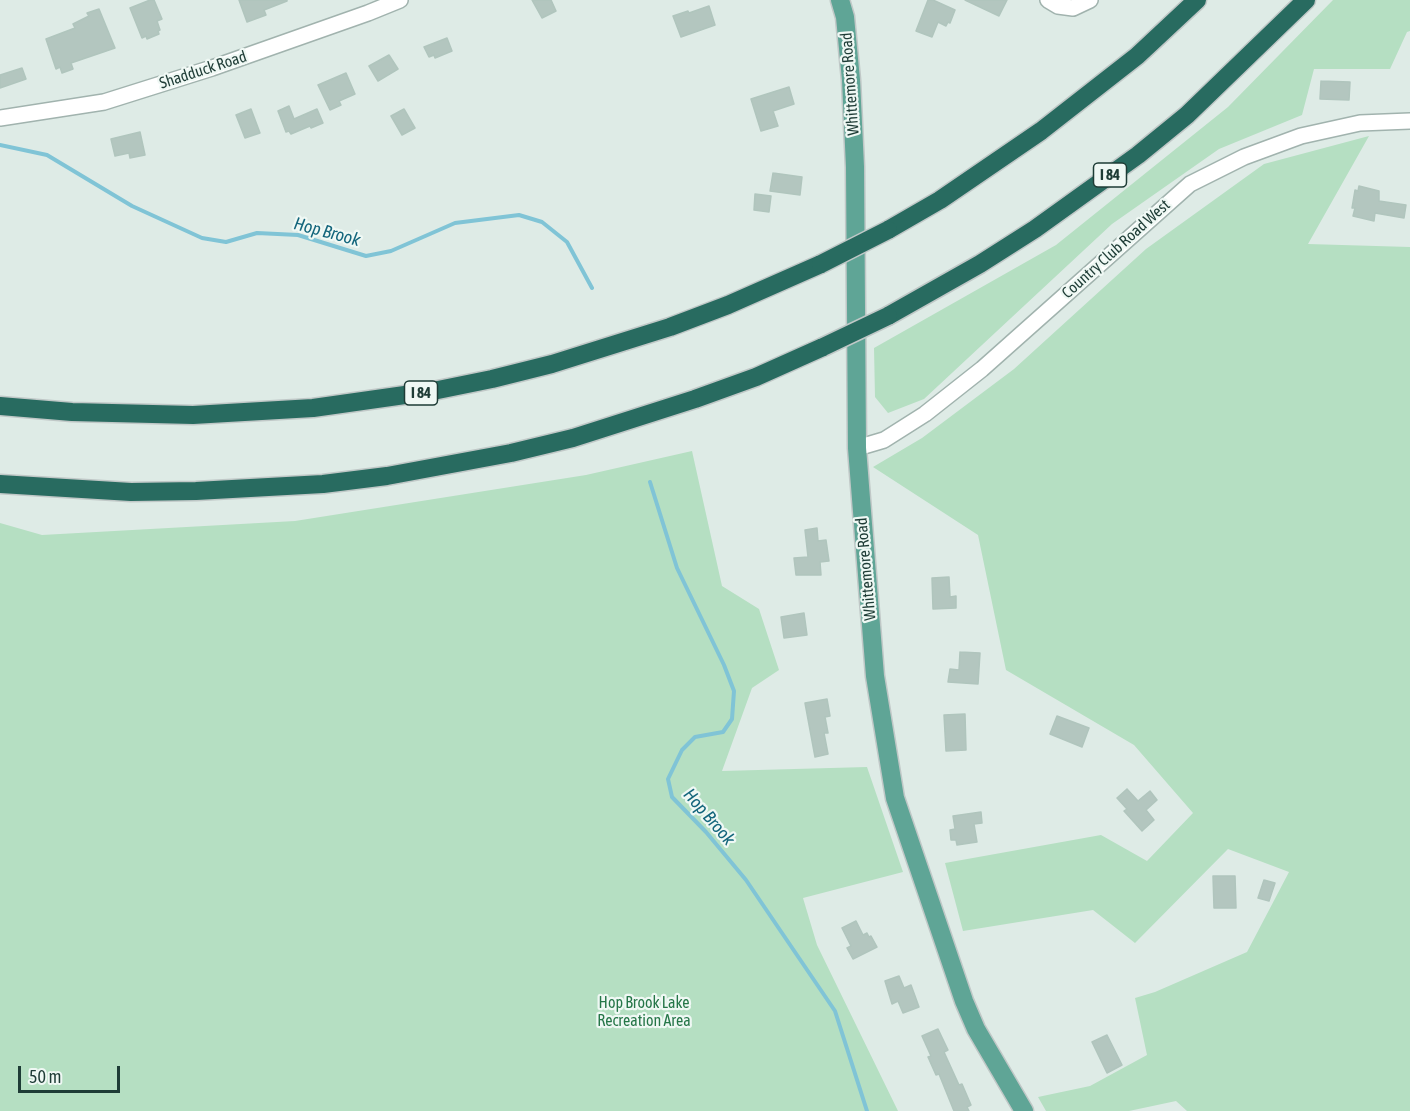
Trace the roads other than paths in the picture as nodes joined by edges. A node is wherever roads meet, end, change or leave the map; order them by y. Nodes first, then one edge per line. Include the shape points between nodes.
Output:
1 (399, 0) edge
2 (840, 0) edge
3 (1048, 0) edge
4 (1090, 0) edge
5 (1197, 0) edge
6 (1306, 0) edge
7 (0, 118) edge
8 (1410, 121) edge
9 (0, 406) edge
10 (857, 448) junction
11 (0, 484) edge
12 (1024, 1111) edge

1 - 7 street, Shadduck Road via 368,14 105,102
2 - 10 main road, Whittemore Road via 851,80 855,167
3 - 4 street via 1072,8
5 - 9 highway, I 84, bridge via 1137,56 1041,131 949,194 821,264 670,327 492,379 313,408 133,415
6 - 11 highway, I 84, bridge via 1195,108 1138,155 1026,235 888,316 756,376 625,423 511,453 397,474 322,484 196,491 131,492
8 - 10 street, Country Club Road West via 1360,123 1301,136 1244,157 1190,184 972,377 884,440
10 - 12 main road, Whittemore Road via 875,676 896,798 964,1001

